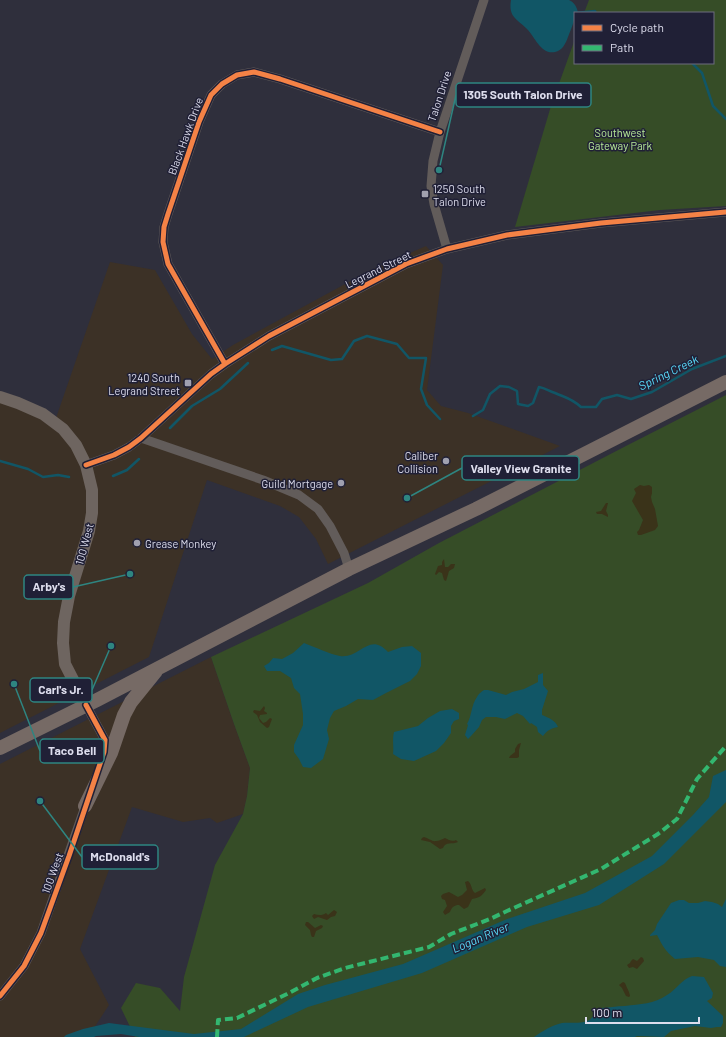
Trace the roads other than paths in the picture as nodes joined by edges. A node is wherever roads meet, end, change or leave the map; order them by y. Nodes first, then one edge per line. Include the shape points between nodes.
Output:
1 (484, 0) edge
2 (440, 132) junction
3 (726, 212) edge
4 (447, 249) junction
5 (225, 364) junction
6 (726, 382) edge
7 (0, 397) edge
8 (142, 438) junction
9 (86, 465) junction
10 (349, 569) junction
11 (159, 667) junction
12 (86, 705) junction
13 (0, 748) edge
14 (85, 806) junction
15 (0, 996) edge

1 - 2 street, Talon Drive
2 - 4 street, Talon Drive via 433,161 432,186 434,204
2 - 5 street, Black Hawk Drive via 280,78 254,72 237,75 222,84 211,96 199,122 164,226 163,242 168,264
3 - 4 street, Legrand Street via 600,222 507,235
4 - 5 street, Legrand Street via 406,264 269,336
5 - 8 street, Legrand Street
6 - 10 highway via 476,509
7 - 9 main road, 100 West via 43,414 63,429 76,445
8 - 9 street, Legrand Street via 114,455
8 - 10 street via 299,495 318,509 330,526
9 - 12 main road, 100 West via 92,490 92,513 69,596 63,643 65,664
10 - 11 highway
11 - 12 highway
11 - 14 highway via 131,702 124,715 111,753
12 - 13 highway
12 - 14 street, 100 West via 105,740 104,752
14 - 15 street, 100 West via 41,933 24,966

